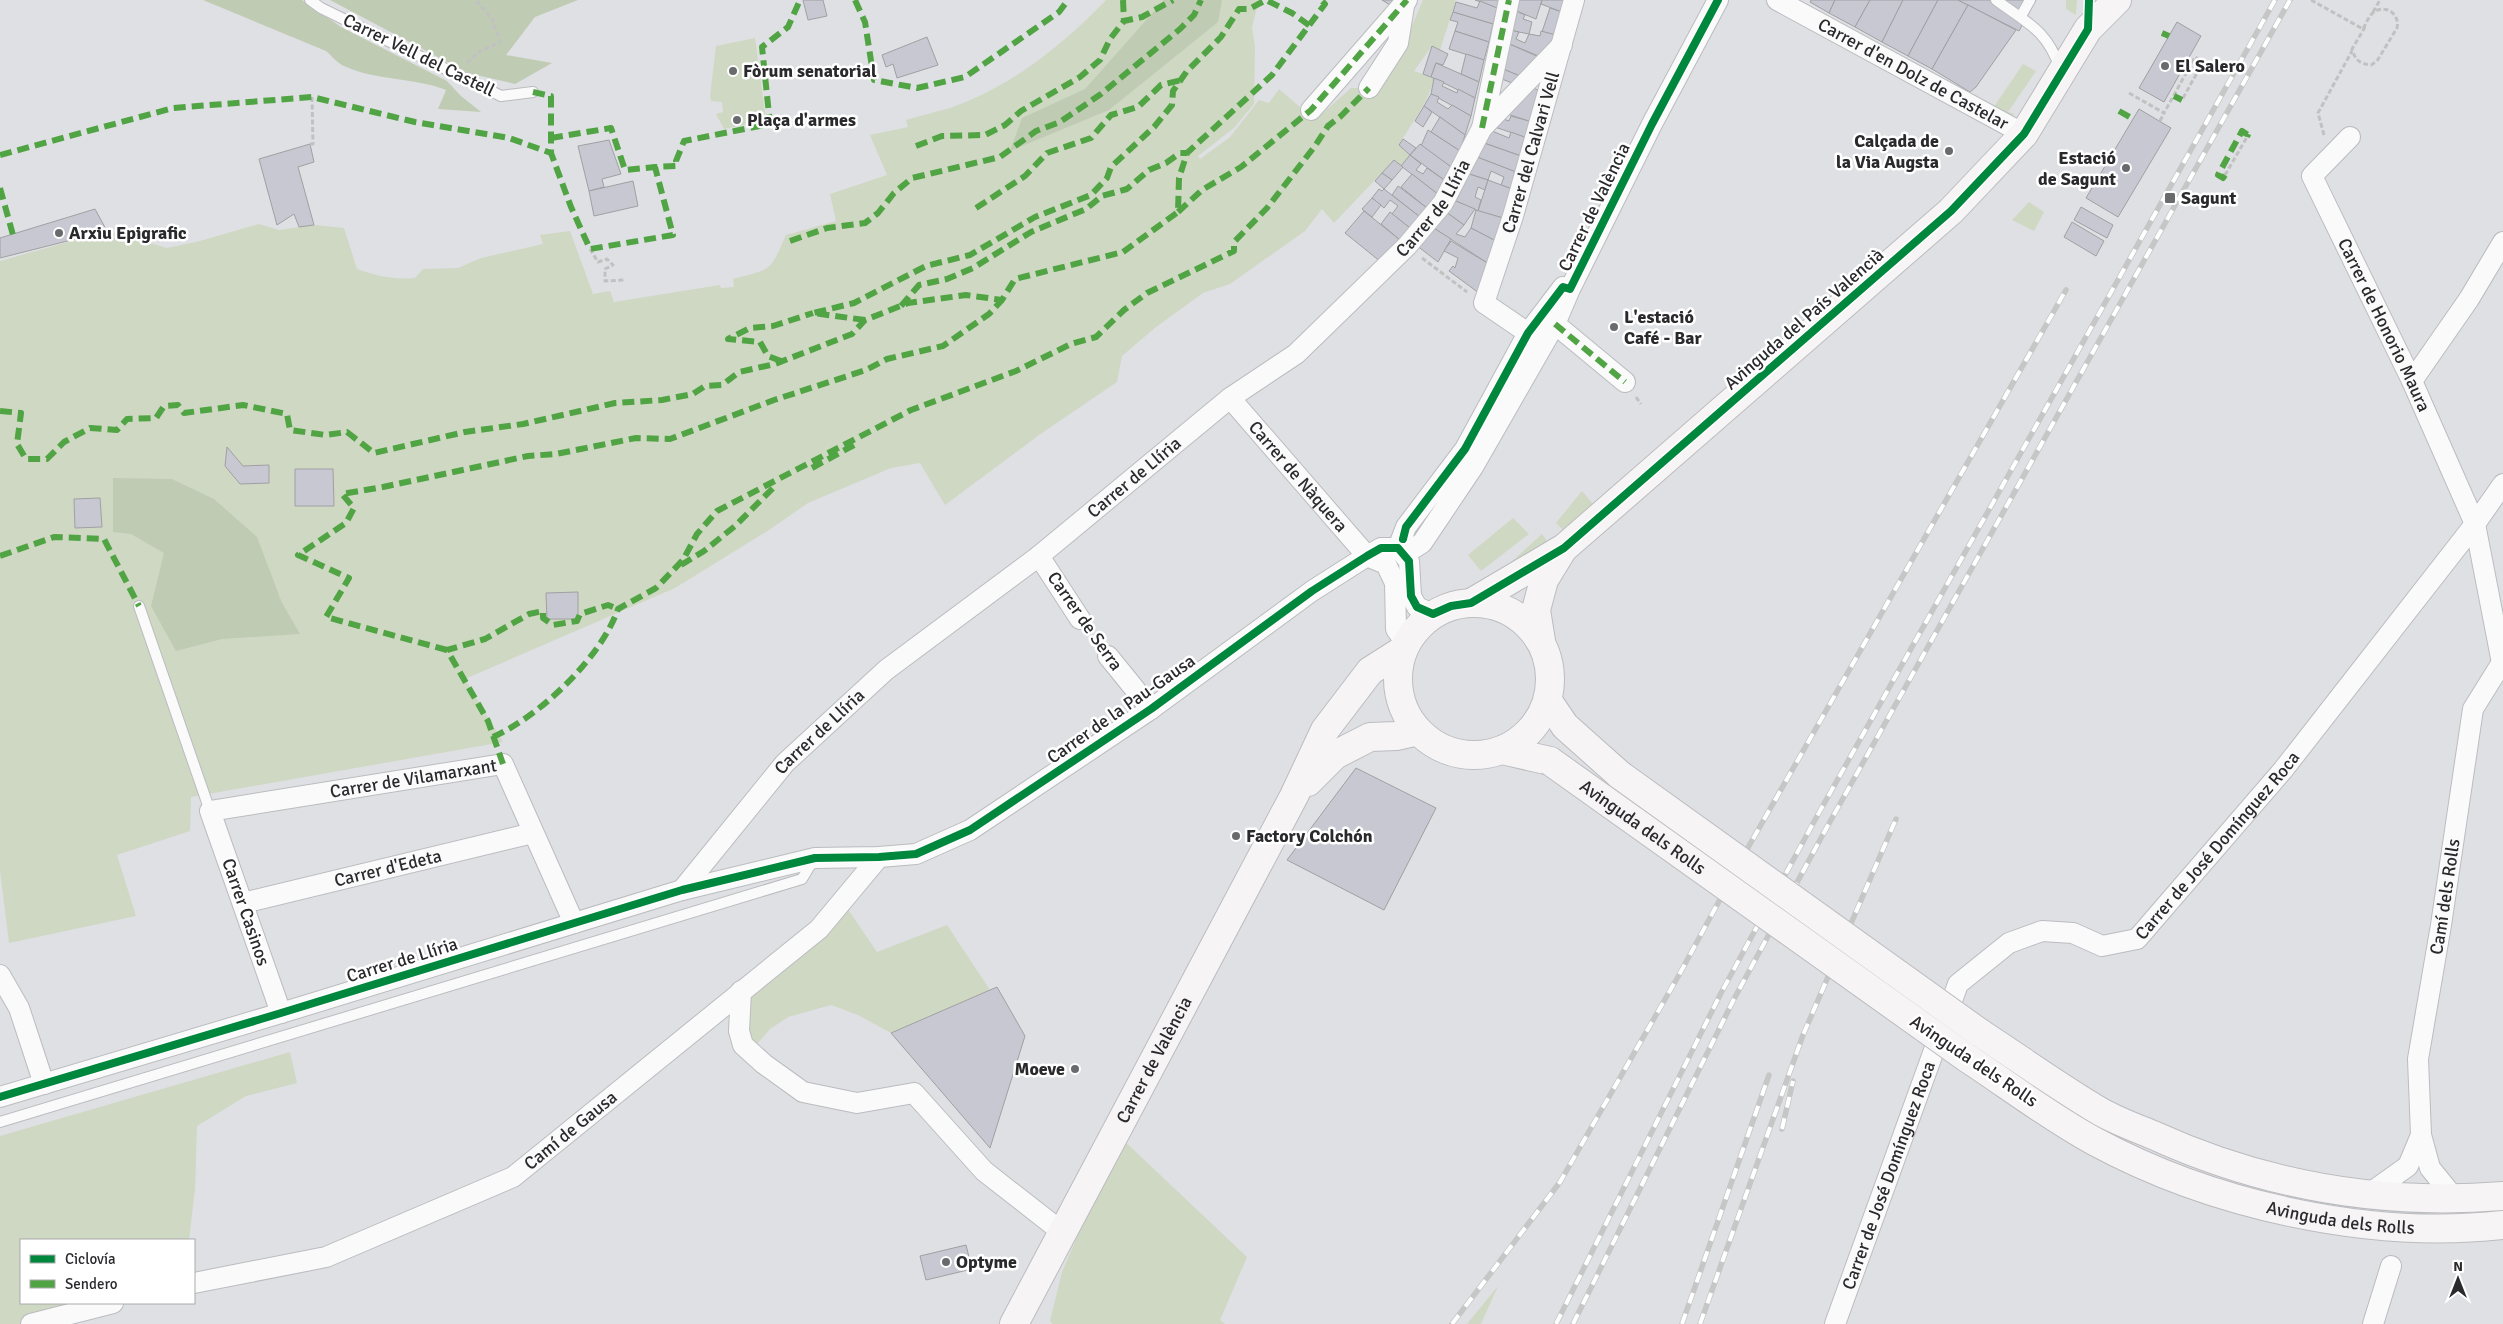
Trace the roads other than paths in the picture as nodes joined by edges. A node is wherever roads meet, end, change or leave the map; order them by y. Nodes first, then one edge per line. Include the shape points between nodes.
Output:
1 (310, 0) edge
2 (1509, 0) edge
3 (1574, 0) edge
4 (1718, 0) edge
5 (1777, 0) edge
6 (2030, 0) edge
7 (2089, 0) edge
8 (2117, 0) edge
9 (1406, 2) edge
10 (2002, 2) edge
11 (2021, 16) junction
12 (2088, 29) junction
13 (1562, 44) junction
14 (2062, 72) junction
15 (1369, 88) dead end
16 (533, 92) dead end
17 (1311, 110) dead end
18 (1482, 128) junction
19 (2024, 134) junction
20 (2350, 137) dead end
21 (2503, 242) edge
22 (1570, 288) junction
23 (1555, 324) junction
24 (1528, 333) junction
25 (2412, 381) junction
26 (1625, 382) dead end
27 (1230, 398) junction
28 (2503, 484) edge
29 (2475, 524) junction
30 (1405, 545) junction
31 (1564, 548) junction
32 (1039, 556) junction
33 (1366, 556) junction
34 (1470, 603) junction
35 (139, 606) dead end
36 (1433, 614) junction
37 (1080, 619) dead end
38 (1541, 641) junction
39 (1404, 646) junction
40 (1108, 656) dead end
41 (2502, 666) edge
42 (1548, 701) junction
43 (1151, 710) junction
44 (1418, 731) junction
45 (1502, 750) junction
46 (1294, 796) junction
47 (210, 811) junction
48 (533, 834) junction
49 (879, 857) junction
50 (815, 858) junction
51 (682, 890) junction
52 (243, 903) junction
53 (574, 923) junction
54 (0, 975) edge
55 (741, 991) junction
56 (281, 1013) junction
57 (44, 1084) junction
58 (0, 1097) edge
59 (0, 1122) edge
60 (2421, 1136) junction
61 (2366, 1196) junction
62 (2503, 1196) edge
63 (2456, 1200) junction
64 (2503, 1225) edge
65 (1062, 1232) junction
66 (2391, 1266) dead end
67 (195, 1283) edge
68 (110, 1304) edge
69 (31, 1324) edge
70 (1014, 1324) edge
71 (1835, 1324) edge
72 (2373, 1324) edge

1 - 16 lane, Carrer Vell del Castell via 502,96
2 - 18 street
3 - 13 street, Carrer del Calvari Vell
4 - 22 street, Carrer de València
5 - 19 street, Carrer d'en Dolz de Castelar
6 - 11 lane
7 - 12 main road, Avinguda del País Valencià
8 - 12 main road, Avinguda del País Valencià
9 - 15 street via 1398,43
9 - 17 street
10 - 11 lane
11 - 14 lane via 2053,47
12 - 14 main road, Avinguda del País Valencià
13 - 18 street, Carrer de Llíria
13 - 24 street, Carrer del Calvari Vell via 1484,303
14 - 19 main road, Avinguda del País Valencià
18 - 27 street, Carrer de Llíria via 1443,203 1407,246 1296,354
19 - 31 main road, Avinguda del País Valencià via 1951,211
20 - 25 street, Carrer de Honorio Maura via 2312,176
21 - 25 street via 2469,300
22 - 23 street, Carrer de València
22 - 24 street, Carrer de València via 1563,287
23 - 26 street
23 - 30 street, Carrer de València via 1473,467 1422,544
24 - 30 street, Carrer de València via 1465,449 1406,528
25 - 29 street, Carrer de Honorio Maura
27 - 32 street, Carrer de Llíria
27 - 33 street, Carrer de Nàquera
28 - 29 street
29 - 41 street, Carrer de Honorio Maura
29 - 71 street, Carrer de José Domínguez Roca via 2284,770 2138,938 2102,946 2073,933 2042,931 2009,943 1958,984
30 - 33 street via 1381,548
30 - 36 street via 1411,596 1417,607
31 - 34 main road, Avinguda del País Valencià
31 - 38 main road, Avinguda del País Valencià via 1544,580 1536,610
32 - 37 street, Carrer de Serra
32 - 51 street, Carrer de Llíria via 886,670 792,757
33 - 39 street via 1386,564 1395,583 1396,629
33 - 43 street, Carrer de la Pau-Gausa via 1312,591
34 - 36 main road via 1451,606
34 - 38 main road via 1498,606 1523,620
35 - 47 lane
36 - 39 main road
38 - 42 main road via 1551,671
39 - 44 main road via 1398,678 1403,706
39 - 46 main road, Carrer de València via 1370,671 1331,722
40 - 43 street, Carrer de Serra
41 - 60 street, Camí dels Rolls via 2473,709 2418,1059
42 - 45 main road via 1538,722 1522,739
42 - 61 main road, Avinguda dels Rolls, bridge via 1565,726 1620,775 1980,1033 2102,1112 2200,1156 2286,1182
43 - 49 street, Carrer de la Pau-Gausa via 970,830 916,854
44 - 45 main road via 1442,749 1472,756
44 - 46 main road, Carrer de València via 1370,737 1335,755
45 - 64 main road, Avinguda dels Rolls, bridge via 1550,761 1967,1058 2094,1141 2195,1187 2283,1211 2364,1224 2464,1230
46 - 65 main road, Carrer de València
47 - 48 street, Carrer de Vilamarxant via 504,764
47 - 52 street, Carrer Casinos
48 - 52 street, Carrer d'Edeta
48 - 53 street, Carrer de Vilamarxant
49 - 50 street, Carrer de la Pau-Gausa
49 - 55 street, Camí de Gausa via 819,929
50 - 51 street, Carrer de Llíria
50 - 59 lane via 802,879
51 - 53 street, Carrer de Llíria
52 - 56 street, Carrer Casinos
53 - 56 street, Carrer de Llíria
54 - 57 street via 19,1008
55 - 65 street via 739,1031 743,1045 764,1064 803,1092 858,1103 914,1093 984,1170
55 - 67 street, Camí de Gausa via 513,1177 326,1257
56 - 57 street, Carrer de Llíria
57 - 58 street, Carrer de Llíria
60 - 61 street via 2408,1166
60 - 63 street via 2430,1168
61 - 63 main road, Avinguda dels Rolls
62 - 63 main road, Avinguda dels Rolls
65 - 70 main road, Carrer de València
66 - 72 street
68 - 69 street

